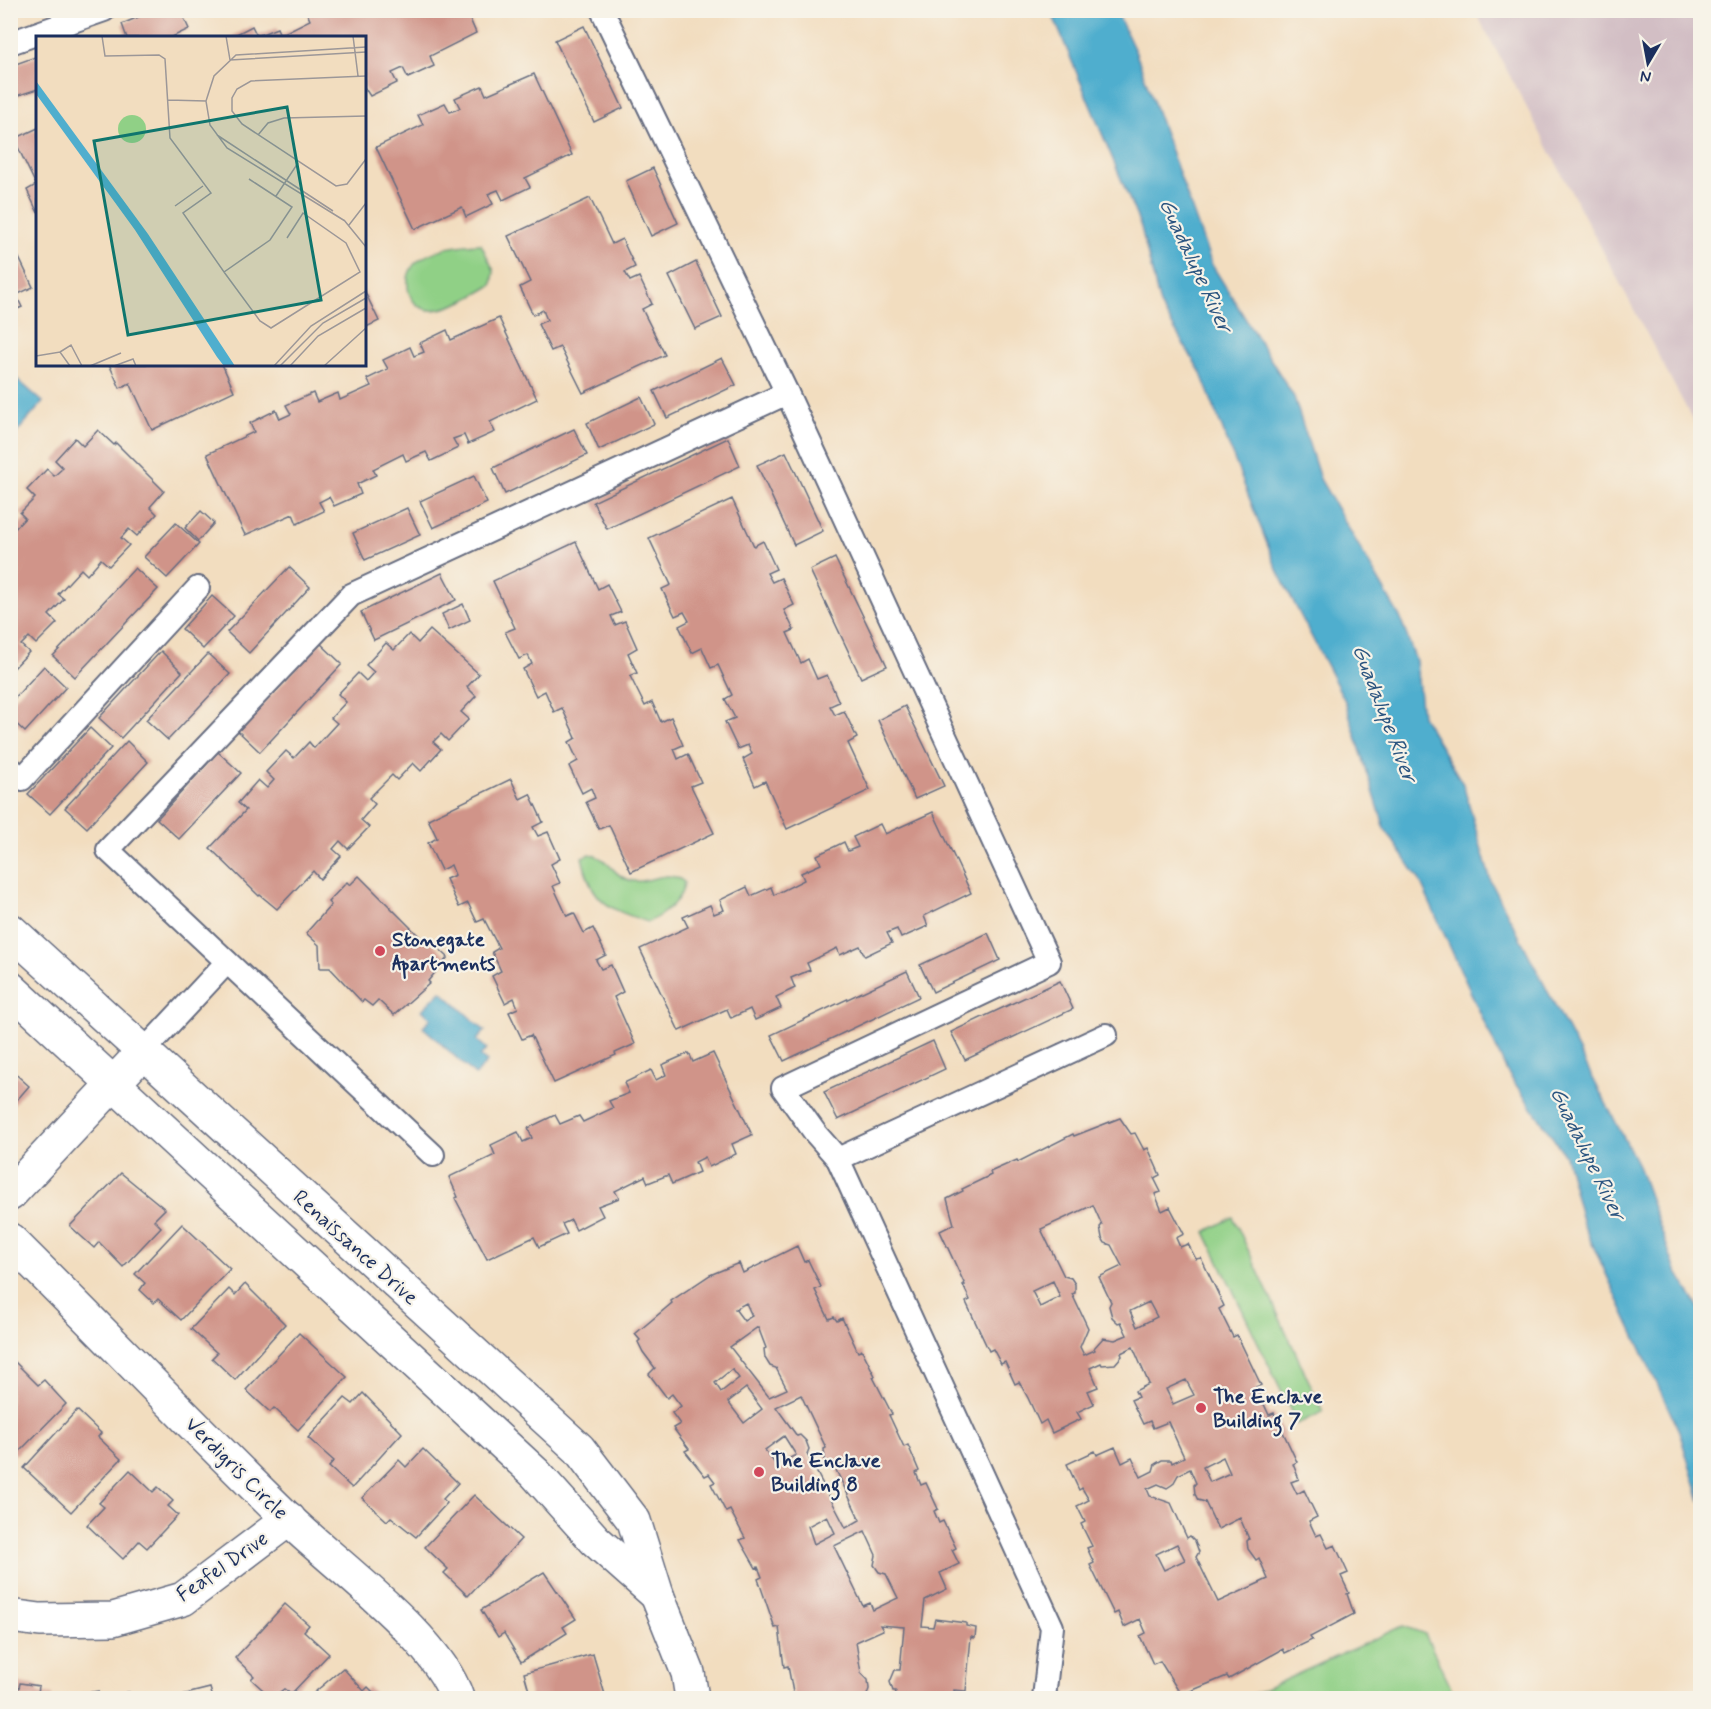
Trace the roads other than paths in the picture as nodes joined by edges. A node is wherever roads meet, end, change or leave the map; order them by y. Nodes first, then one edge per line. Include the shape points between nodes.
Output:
1 (104, 10) edge
2 (602, 10) edge
3 (10, 43) edge
4 (787, 393) junction
5 (198, 588) dead end
6 (10, 768) edge
7 (10, 930) edge
8 (227, 962) junction
9 (10, 988) edge
10 (1106, 1035) dead end
11 (143, 1052) junction
12 (116, 1082) junction
13 (433, 1155) dead end
14 (838, 1159) junction
15 (10, 1194) edge
16 (10, 1240) edge
17 (289, 1520) junction
18 (657, 1595) junction
19 (10, 1616) edge
20 (457, 1698) edge
21 (692, 1698) edge
22 (1044, 1698) edge

1 - 3 lane
2 - 4 lane
4 - 8 lane via 351,595 108,850
4 - 14 lane via 1049,962 783,1088
5 - 6 lane via 22,779
7 - 11 street, Renaissance Drive
8 - 11 lane
8 - 13 lane
9 - 12 street, Renaissance Drive
10 - 14 lane
11 - 12 street
11 - 18 street, Renaissance Drive via 579,1449 634,1521
12 - 15 street
12 - 18 street, Renaissance Drive via 535,1473 595,1540
14 - 22 lane via 1052,1628
16 - 17 street, Verdigris Circle
17 - 19 street, Feafel Drive via 183,1599 112,1619 40,1620
17 - 20 street, Verdigris Circle via 410,1630 451,1681
18 - 21 street, Renaissance Drive via 688,1673

